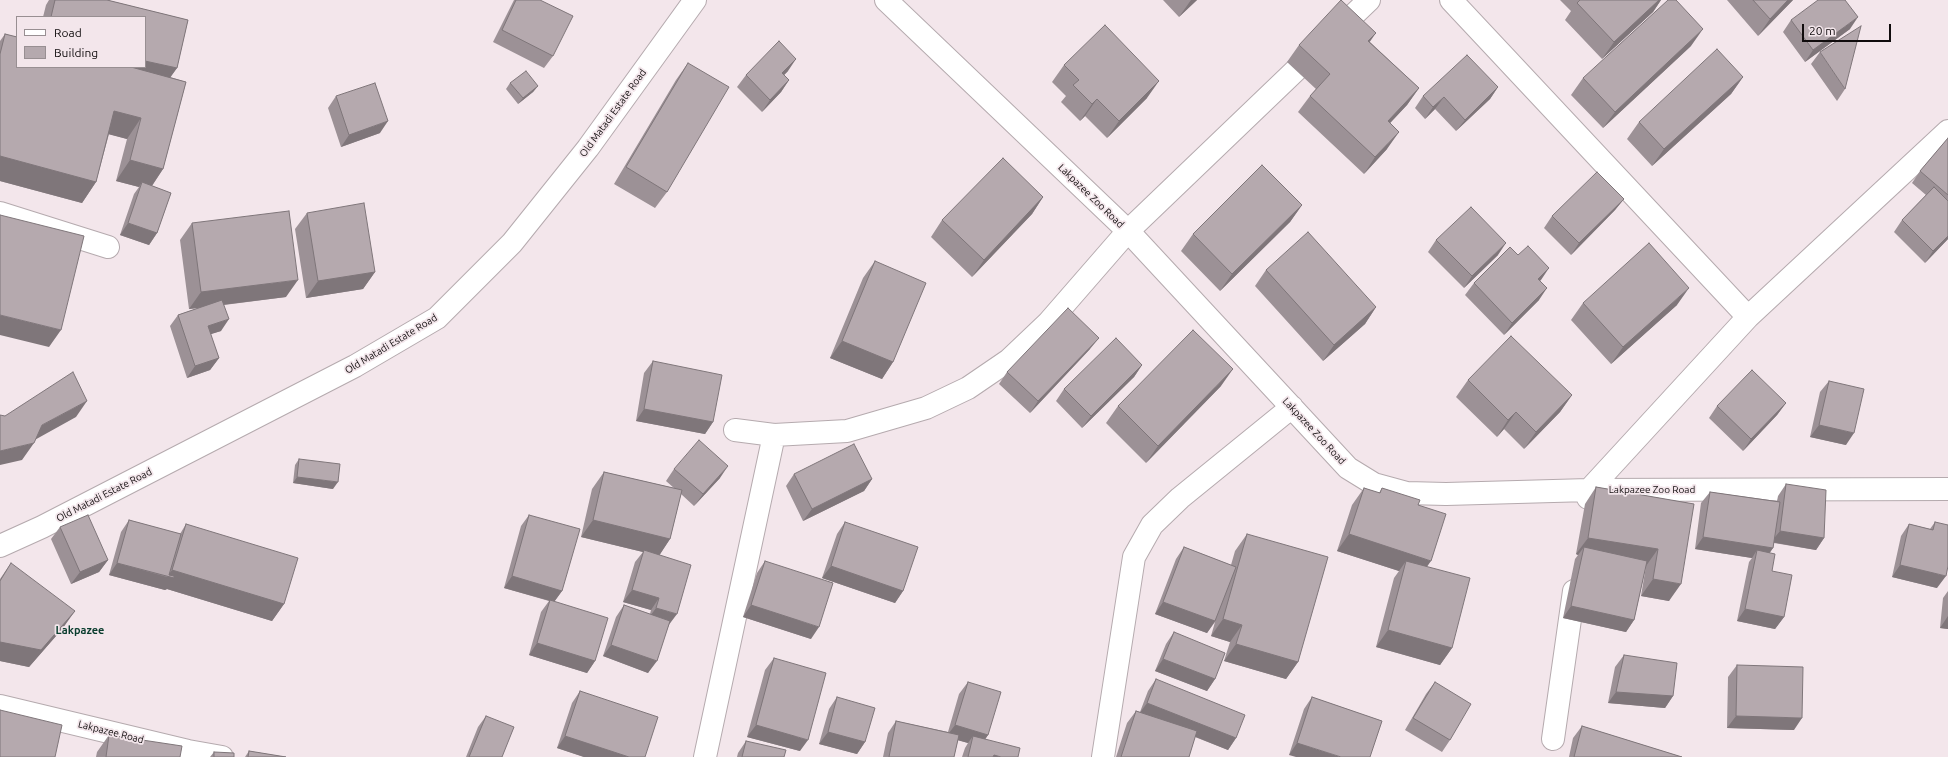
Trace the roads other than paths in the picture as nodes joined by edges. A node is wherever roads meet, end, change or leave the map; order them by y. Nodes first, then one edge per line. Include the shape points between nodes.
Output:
1 (696, 0) edge
2 (886, 0) edge
3 (1369, 0) edge
4 (1451, 0) edge
5 (1948, 131) edge
6 (0, 213) edge
7 (1128, 231) junction
8 (108, 247) dead end
9 (1748, 317) junction
10 (1292, 407) junction
11 (735, 430) dead end
12 (774, 435) junction
13 (1948, 488) edge
14 (1589, 490) junction
15 (1584, 521) dead end
16 (0, 546) edge
17 (1578, 568) edge
18 (0, 706) edge
19 (1553, 739) dead end
20 (187, 754) edge
21 (222, 757) edge
22 (705, 757) edge
23 (1103, 757) edge

1 - 16 street, Old Matadi Estate Road via 588,148 512,243 437,318 355,366 42,527
2 - 7 street, Lakpazee Zoo Road
3 - 7 street
4 - 9 street
5 - 9 street
6 - 8 street
7 - 10 street, Lakpazee Zoo Road
7 - 12 street via 1048,323 1010,360 968,388 926,408 847,431
9 - 14 street
10 - 14 street, Lakpazee Zoo Road via 1348,468 1374,484 1407,493
10 - 23 street via 1180,498 1152,525 1134,557
11 - 12 street
12 - 22 street
13 - 14 street, Lakpazee Zoo Road
14 - 15 street
17 - 19 street
18 - 20 street, Lakpazee Road
20 - 21 street, Lakpazee Road

